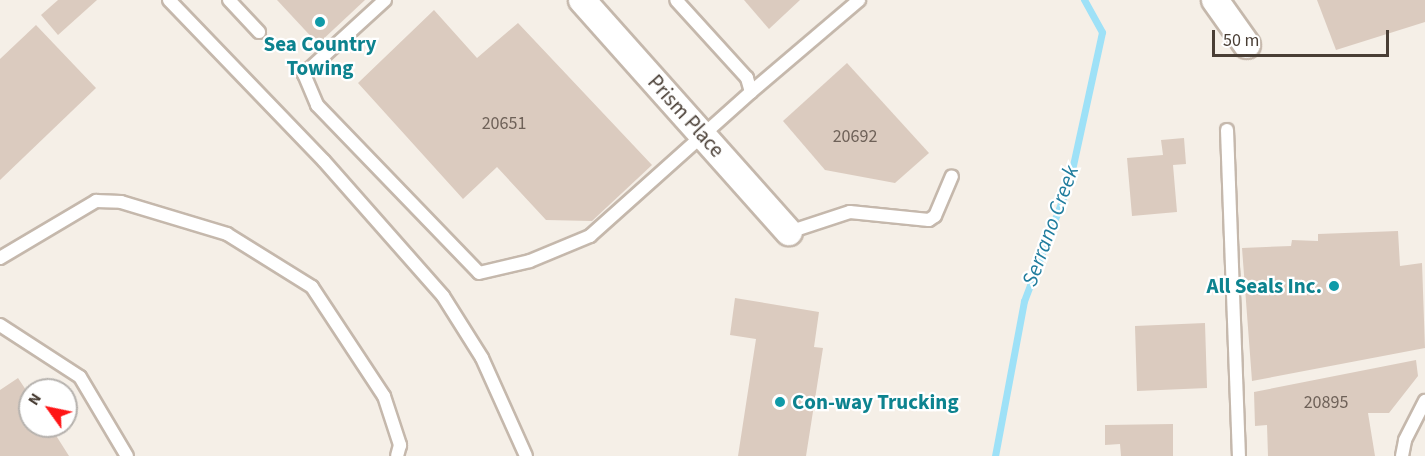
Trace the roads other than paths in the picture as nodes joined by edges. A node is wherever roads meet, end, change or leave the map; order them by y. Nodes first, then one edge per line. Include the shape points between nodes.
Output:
1 (169, 0) edge
2 (229, 0) edge
3 (385, 0) edge
4 (582, 0) edge
5 (676, 0) edge
6 (859, 0) edge
7 (1215, 0) edge
8 (259, 32) dead end
9 (1247, 45) dead end
10 (751, 92) junction
11 (1227, 130) dead end
12 (702, 134) junction
13 (952, 176) dead end
14 (789, 231) joint
15 (0, 258) edge
16 (0, 325) edge
17 (1425, 401) edge
18 (127, 456) edge
19 (397, 456) edge
20 (526, 456) edge
21 (1239, 456) edge
22 (1402, 456) edge

1 - 20 lane via 324,161 443,296 482,358
2 - 8 lane
3 - 12 lane via 304,74 318,105 479,273 530,261 590,236
4 - 12 street, Prism Place
5 - 10 lane via 747,78
6 - 10 lane
7 - 9 street
10 - 12 lane
11 - 21 lane
12 - 14 street, Prism Place
13 - 14 lane via 936,216 929,220 850,212
15 - 19 lane via 96,201 121,202 227,234 312,286 384,396 400,445
16 - 18 lane via 80,377
17 - 22 lane via 1405,440

